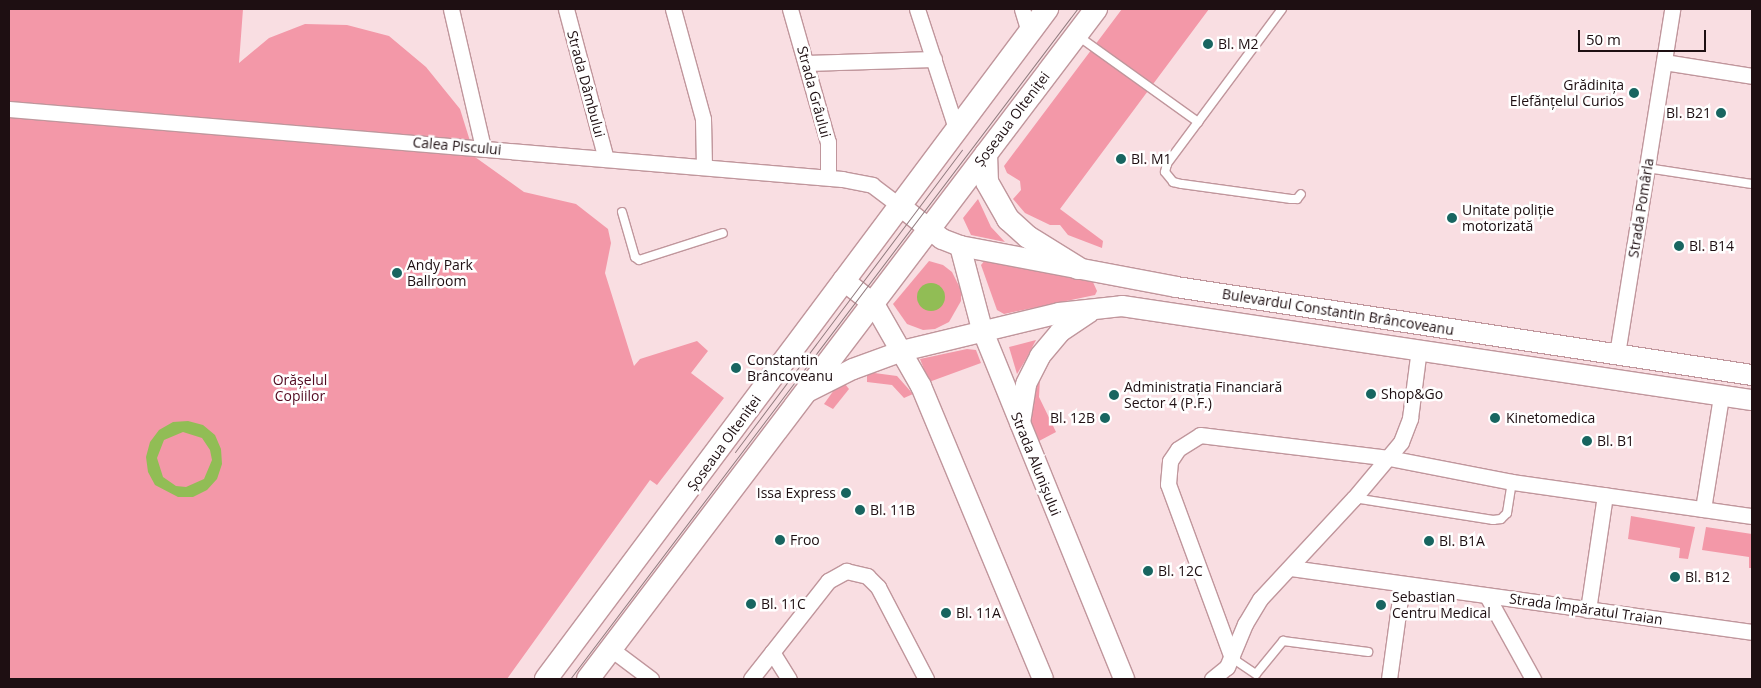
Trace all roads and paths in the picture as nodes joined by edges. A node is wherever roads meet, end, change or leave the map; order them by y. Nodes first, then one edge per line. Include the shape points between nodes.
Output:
1 (451, 9) edge
2 (566, 9) edge
3 (673, 9) edge
4 (790, 9) edge
5 (917, 9) edge
6 (1022, 9) edge
7 (1047, 9) edge
8 (1096, 9) edge
9 (1282, 9) edge
10 (1672, 9) edge
11 (1029, 32) junction
12 (1076, 34) junction
13 (934, 59) junction
14 (1664, 62) junction
15 (806, 63) junction
16 (1752, 76) edge
17 (9, 109) edge
18 (1198, 122) junction
19 (956, 128) junction
20 (483, 148) junction
21 (986, 154) junction
22 (606, 159) junction
23 (704, 167) junction
24 (1647, 168) junction
25 (828, 177) junction
26 (1752, 184) edge
27 (1302, 194) dead end
28 (899, 205) junction
29 (622, 212) dead end
30 (929, 230) junction
31 (723, 233) dead end
32 (960, 246) junction
33 (1078, 268) junction
34 (842, 280) junction
35 (874, 304) junction
36 (1104, 306) junction
37 (982, 330) junction
38 (1419, 349) junction
39 (902, 351) junction
40 (1617, 354) junction
41 (1752, 375) edge
42 (807, 392) junction
43 (1720, 396) junction
44 (1752, 400) edge
45 (1020, 425) junction
46 (1389, 458) junction
47 (1512, 482) junction
48 (1605, 495) junction
49 (1354, 498) junction
50 (1703, 509) junction
51 (1752, 516) edge
52 (1291, 568) junction
53 (1402, 584) junction
54 (1487, 596) junction
55 (1588, 610) junction
56 (1752, 632) edge
57 (610, 649) junction
58 (772, 652) junction
59 (1368, 652) dead end
60 (1232, 658) junction
61 (546, 679) edge
62 (588, 679) edge
63 (651, 679) edge
64 (751, 679) edge
65 (789, 679) edge
66 (926, 679) edge
67 (1043, 679) edge
68 (1124, 679) edge
69 (1212, 679) edge
70 (1388, 679) edge
71 (1533, 679) edge

1 - 20 street
2 - 22 street, Strada Dâmbului
3 - 23 street via 703,119
4 - 15 street, Strada Grâului
5 - 13 street
6 - 11 street
7 - 11 main road, Șoseaua Olteniței
8 - 12 main road, Șoseaua Olteniței
9 - 18 lane
10 - 14 street, Strada Pomârla
11 - 19 main road, Șoseaua Olteniței
12 - 18 lane
12 - 21 main road, Șoseaua Olteniței
13 - 15 street
13 - 19 street
14 - 16 street
14 - 24 street, Strada Pomârla
15 - 25 street, Strada Grâului via 828,142
17 - 20 street, Calea Piscului
18 - 27 lane via 1167,164 1165,172 1168,178 1182,184 1291,199
19 - 28 main road, Șoseaua Olteniței
20 - 22 street, Calea Piscului
21 - 30 main road, Șoseaua Olteniței
21 - 33 main road via 987,182 1008,219 1028,237
22 - 23 street, Calea Piscului
23 - 25 street, Calea Piscului
24 - 26 lane
24 - 40 street, Strada Pomârla
25 - 28 street, Calea Piscului via 864,182
28 - 30 main road
28 - 34 main road, Șoseaua Olteniței
29 - 31 lane via 635,258 639,260
30 - 32 main road, Bulevardul Constantin Brâncoveanu
30 - 35 main road, Șoseaua Olteniței
32 - 33 main road, Bulevardul Constantin Brâncoveanu
32 - 37 main road, Strada Alunișului
33 - 40 main road, Bulevardul Constantin Brâncoveanu via 1227,295
34 - 35 main road
34 - 61 main road, Șoseaua Olteniței
35 - 39 main road
35 - 42 main road, Șoseaua Olteniței
36 - 37 main road, Bulevardul Constantin Brâncoveanu
36 - 38 main road, Bulevardul Constantin Brâncoveanu via 1173,311
36 - 45 main road via 1071,323 1040,356 1026,384
37 - 39 main road, Bulevardul Constantin Brâncoveanu
37 - 45 main road, Strada Alunișului
38 - 43 main road, Bulevardul Constantin Brâncoveanu
38 - 46 street, Bulevardul Constantin Brâncoveanu via 1407,427
39 - 42 main road, Bulevardul Constantin Brâncoveanu via 853,368
39 - 67 main road via 928,401
40 - 41 main road, Bulevardul Constantin Brâncoveanu
42 - 57 main road, Șoseaua Olteniței
43 - 44 main road, Bulevardul Constantin Brâncoveanu
43 - 50 street
45 - 68 main road, Strada Alunișului
46 - 47 street
46 - 49 street, Bulevardul Constantin Brâncoveanu
46 - 60 street via 1200,435 1178,449 1170,461 1168,484
47 - 48 street
47 - 49 lane via 1507,513 1501,519 1493,520
48 - 50 street
48 - 55 street
49 - 52 street, Bulevardul Constantin Brâncoveanu
50 - 51 street
52 - 53 street, Strada Împăratul Traian
52 - 60 street via 1272,585 1251,612
53 - 54 street, Strada Împăratul Traian
53 - 70 street
54 - 55 street, Strada Împăratul Traian
54 - 71 street
55 - 56 street, Strada Împăratul Traian
57 - 62 main road, Șoseaua Olteniței
57 - 63 street
58 - 64 street
58 - 65 street
58 - 66 street via 828,581 840,572 852,571 867,576 878,587
59 - 60 lane via 1282,641 1256,674
60 - 69 street via 1221,674

